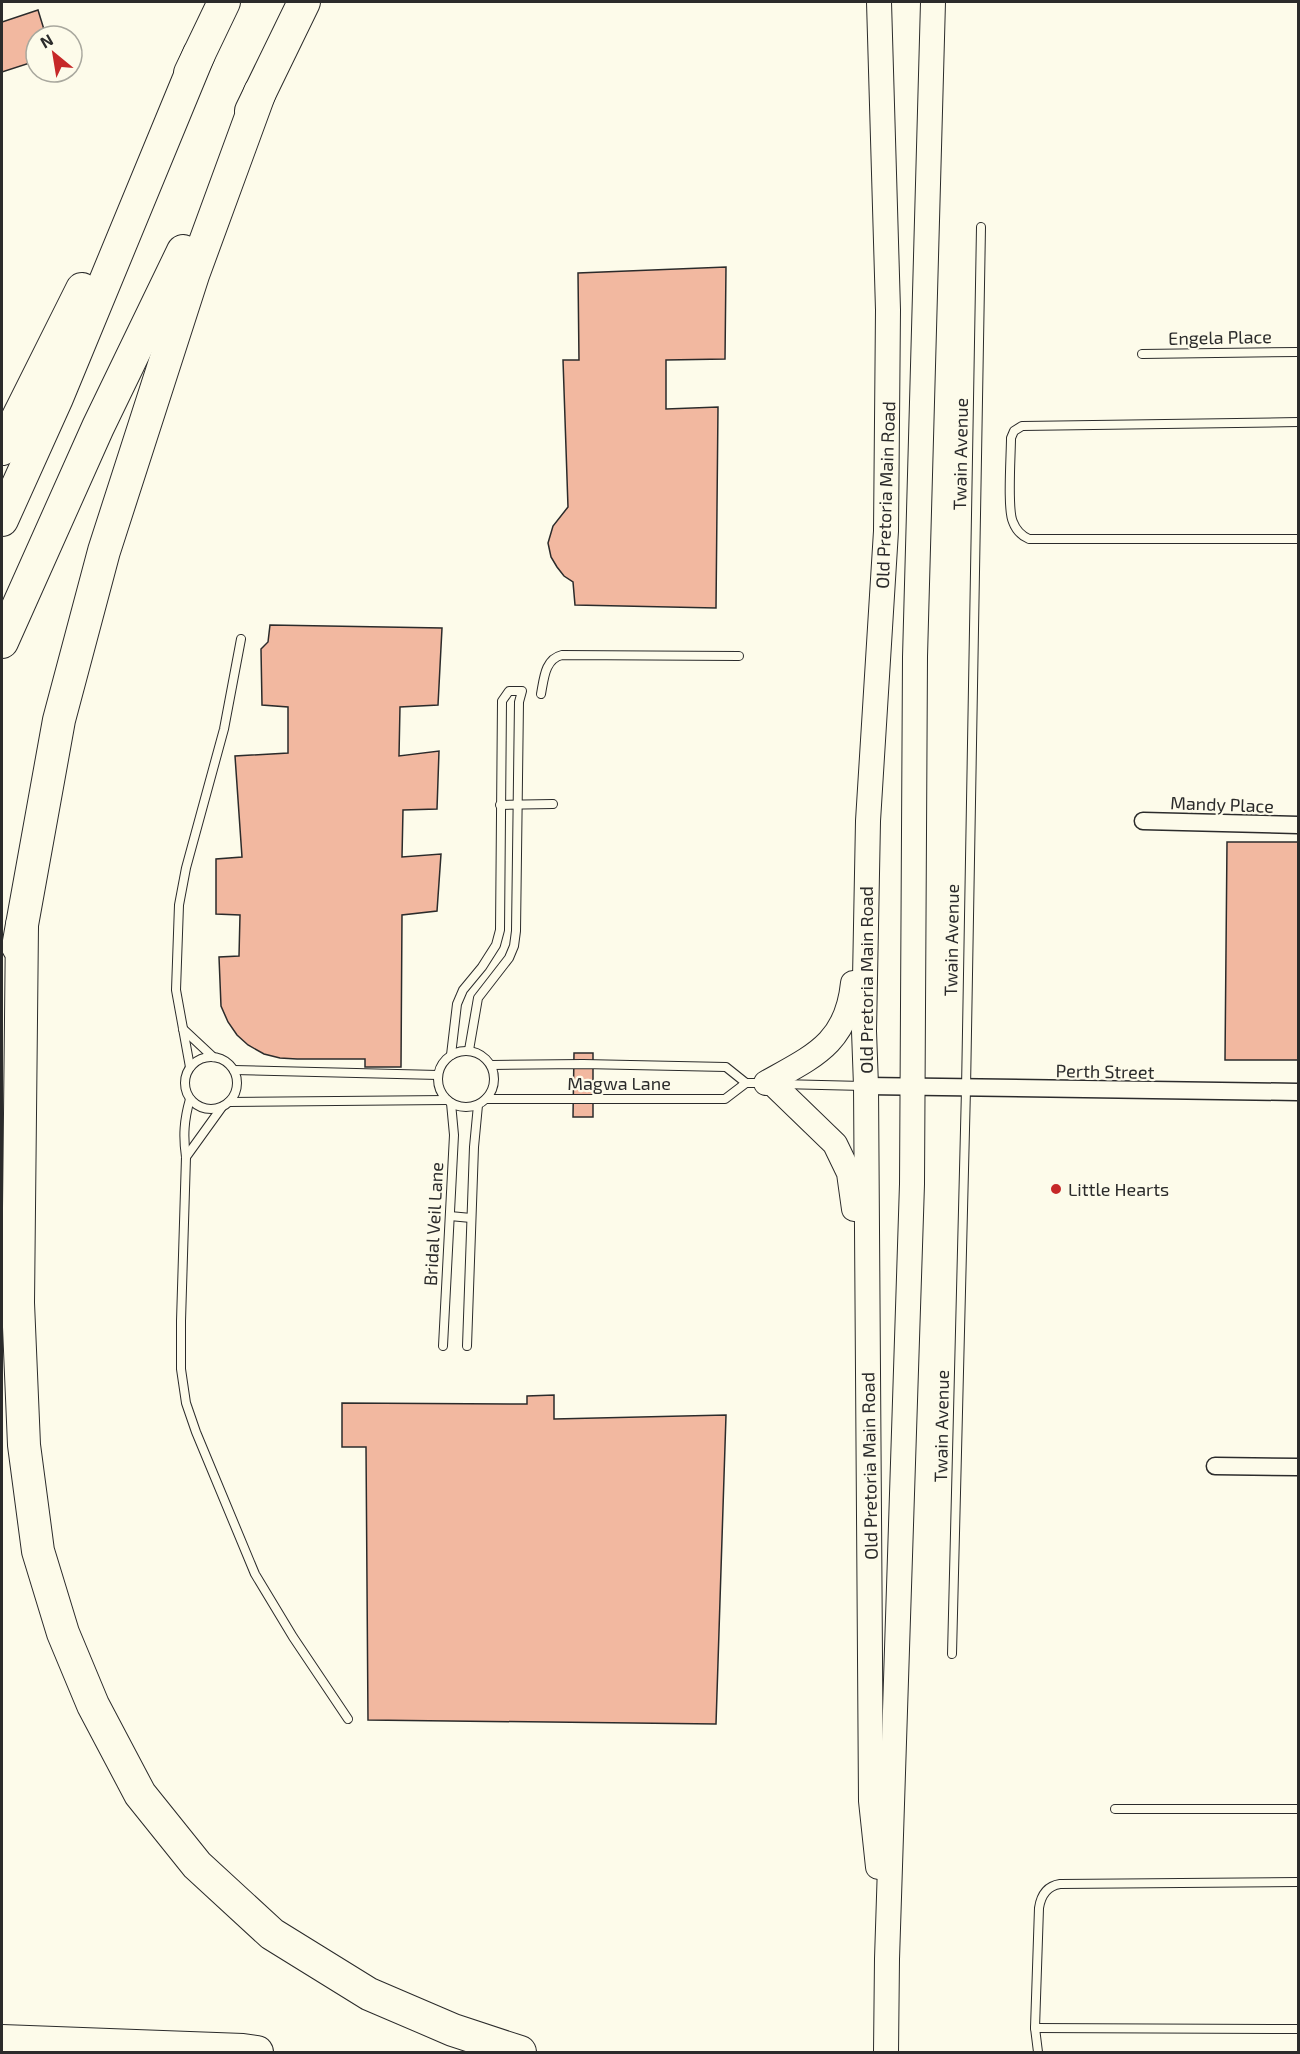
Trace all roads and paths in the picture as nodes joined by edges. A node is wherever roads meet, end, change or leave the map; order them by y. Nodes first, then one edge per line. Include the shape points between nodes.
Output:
1 (224, 2) edge
2 (304, 2) edge
3 (879, 2) edge
4 (933, 2) edge
5 (199, 54) junction
6 (260, 92) junction
7 (981, 227) dead end
8 (1299, 352) edge
9 (1142, 354) dead end
10 (1299, 422) edge
11 (2, 449) edge
12 (2, 520) edge
13 (1299, 539) edge
14 (240, 639) dead end
15 (2, 642) edge
16 (739, 656) dead end
17 (541, 694) dead end
18 (553, 804) dead end
19 (518, 805) junction
20 (500, 806) junction
21 (1143, 821) dead end
22 (1299, 825) edge
23 (867, 856) junction
24 (22, 925) junction
25 (475, 974) junction
26 (489, 982) junction
27 (183, 1029) junction
28 (469, 1050) junction
29 (2, 1051) edge
30 (451, 1055) junction
31 (213, 1057) junction
32 (491, 1065) junction
33 (190, 1067) junction
34 (234, 1070) junction
35 (438, 1075) junction
36 (762, 1083) junction
37 (866, 1086) junction
38 (912, 1087) junction
39 (966, 1089) junction
40 (1299, 1092) edge
41 (190, 1099) junction
42 (486, 1100) junction
43 (449, 1101) junction
44 (225, 1105) junction
45 (478, 1105) junction
46 (186, 1157) junction
47 (450, 1216) junction
48 (471, 1218) junction
49 (867, 1325) junction
50 (443, 1346) dead end
51 (467, 1346) dead end
52 (1215, 1466) dead end
53 (1299, 1467) edge
54 (952, 1654) dead end
55 (348, 1719) dead end
56 (1115, 1809) dead end
57 (1299, 1809) edge
58 (1299, 1882) edge
59 (887, 1959) junction
60 (2, 2022) edge
61 (1035, 2028) junction
62 (1299, 2029) edge
63 (2, 2041) edge
64 (250, 2051) edge
65 (520, 2052) edge
66 (886, 2052) edge
67 (1038, 2052) edge

1 - 5 highway
2 - 6 highway
3 - 23 main road, Old Pretoria Main Road via 888,310 886,531
4 - 38 main road, Old Pretoria Main Road via 915,657
5 - 11 highway
5 - 12 highway via 57,398
6 - 15 highway via 98,427
6 - 24 highway via 193,274 104,550 59,720
7 - 39 lane, Twain Avenue
8 - 9 lane, Engela Place
10 - 13 lane via 1022,426 1011,435 1011,506 1013,523 1029,539
14 - 27 lane via 224,729 179,905 176,990
16 - 17 lane via 556,656 547,666
18 - 19 lane
19 - 20 lane
19 - 20 lane via 522,691 515,690 509,691 502,701
19 - 26 lane via 514,946 504,967
20 - 25 lane via 500,930 496,945
21 - 22 street, Mandy Place
23 - 36 main road via 846,1018 821,1049
23 - 37 main road, Old Pretoria Main Road
24 - 29 highway
24 - 65 highway via 18,1303 24,1445 38,1551 63,1633 93,1705 140,1794 197,1865 272,1934 369,1994 453,2030
25 - 26 lane
25 - 30 lane via 457,1004
26 - 28 lane via 478,998
27 - 31 lane
27 - 33 lane
28 - 30 lane
28 - 32 lane
30 - 35 lane via 444,1060
31 - 33 lane via 196,1061
31 - 34 lane via 222,1059
32 - 36 lane, Magwa Lane via 726,1067
32 - 42 lane via 495,1083
33 - 41 lane via 184,1083
34 - 35 lane
34 - 44 lane via 237,1087
35 - 43 lane via 438,1086
36 - 37 lane
36 - 42 lane, Magwa Lane via 725,1099
36 - 49 main road via 835,1144 849,1173
37 - 38 street, Perth Street
37 - 49 main road, Old Pretoria Main Road
38 - 39 street, Perth Street
38 - 59 main road, Old Pretoria Main Road
39 - 40 street, Perth Street
39 - 54 lane, Twain Avenue
41 - 44 lane via 205,1109
41 - 46 lane via 184,1119
42 - 45 lane
43 - 44 lane
43 - 45 lane via 459,1107
43 - 47 lane, Bridal Veil Lane via 454,1135
44 - 46 lane
45 - 48 lane, Bridal Veil Lane
46 - 55 lane via 181,1369 186,1403 255,1574
47 - 48 lane
47 - 50 lane, Bridal Veil Lane
48 - 51 lane, Bridal Veil Lane
49 - 59 main road, Old Pretoria Main Road via 871,1801
52 - 53 street
56 - 57 lane
58 - 61 lane via 1051,1887 1044,1893 1039,1908
59 - 66 main road, Old Pretoria Main Road
60 - 64 highway
61 - 62 lane
61 - 67 lane
63 - 64 highway

